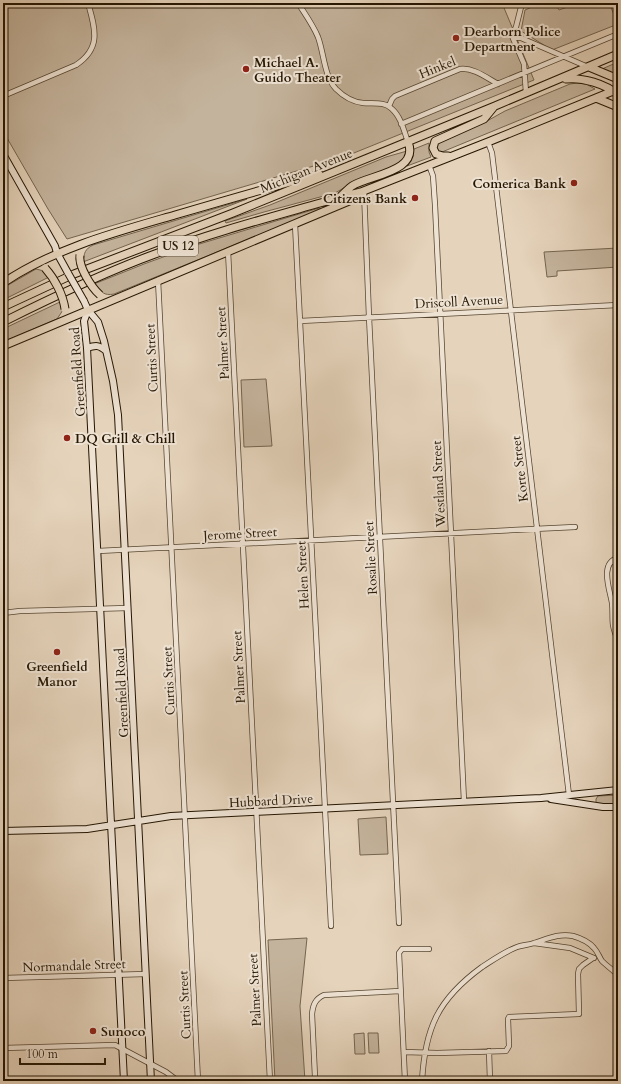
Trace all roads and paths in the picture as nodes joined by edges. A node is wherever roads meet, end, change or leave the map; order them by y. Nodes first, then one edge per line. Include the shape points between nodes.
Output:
1 (88, 3) edge
2 (298, 3) edge
3 (522, 3) edge
4 (618, 34) edge
5 (512, 36) junction
6 (618, 54) edge
7 (564, 56) junction
8 (589, 67) junction
9 (526, 72) junction
10 (560, 79) junction
11 (618, 79) edge
12 (498, 84) junction
13 (616, 91) edge
14 (526, 93) junction
15 (3, 96) edge
16 (596, 98) junction
17 (495, 106) junction
18 (390, 107) junction
19 (618, 107) edge
20 (401, 124) junction
21 (408, 142) junction
22 (488, 142) junction
23 (3, 154) edge
24 (452, 156) junction
25 (354, 164) junction
26 (429, 165) junction
27 (362, 192) junction
28 (341, 196) junction
29 (295, 224) junction
30 (89, 241) junction
31 (228, 251) junction
32 (57, 254) junction
33 (37, 263) junction
34 (158, 280) junction
35 (3, 283) edge
36 (111, 301) junction
37 (618, 305) edge
38 (3, 307) edge
39 (88, 310) junction
40 (511, 310) junction
41 (441, 313) junction
42 (369, 317) junction
43 (62, 321) junction
44 (300, 321) junction
45 (3, 322) edge
46 (3, 346) edge
47 (88, 348) junction
48 (107, 352) junction
49 (575, 527) dead end
50 (538, 529) junction
51 (452, 534) junction
52 (380, 537) junction
53 (311, 541) junction
54 (242, 544) junction
55 (172, 548) junction
56 (125, 550) junction
57 (98, 551) junction
58 (618, 558) edge
59 (128, 608) junction
60 (101, 609) junction
61 (615, 609) edge
62 (3, 613) edge
63 (618, 641) edge
64 (618, 790) edge
65 (595, 792) junction
66 (569, 795) junction
67 (542, 798) junction
68 (464, 801) junction
69 (392, 805) junction
70 (594, 805) junction
71 (618, 807) edge
72 (325, 808) junction
73 (256, 811) junction
74 (185, 815) junction
75 (138, 821) junction
76 (112, 825) junction
77 (3, 831) edge
78 (399, 923) dead end
79 (331, 926) dead end
80 (534, 943) junction
81 (3, 947) edge
82 (429, 949) dead end
83 (594, 958) junction
84 (603, 961) junction
85 (119, 974) junction
86 (146, 974) junction
87 (618, 975) edge
88 (4, 978) edge
89 (400, 991) junction
90 (3, 1048) edge
91 (123, 1049) junction
92 (489, 1051) junction
93 (404, 1052) junction
94 (424, 1052) junction
95 (150, 1064) junction
96 (124, 1081) edge
97 (151, 1081) edge
98 (178, 1081) edge
99 (198, 1081) edge
100 (270, 1081) edge
101 (316, 1081) edge
102 (405, 1081) edge
103 (422, 1081) edge
104 (490, 1081) edge

1 - 15 street via 95,35 85,60
2 - 18 street via 318,37 329,75 336,89 356,102
3 - 5 street
4 - 7 street
5 - 7 street
5 - 9 street
6 - 8 main road, Michigan Avenue / US 12
7 - 8 street
7 - 9 street
8 - 10 main road, Michigan Avenue / US 12
8 - 11 main road
9 - 12 street
9 - 14 street
10 - 13 main road via 582,79
10 - 14 main road, Michigan Avenue / US 12
12 - 18 street, Hinkel via 464,68 395,96
12 - 20 street
13 - 16 main road, US 12
14 - 17 main road, Michigan Avenue / US 12
16 - 19 main road
16 - 22 main road, US 12
17 - 21 main road, Michigan Avenue / US 12
17 - 24 main road via 484,120 435,141 433,148 436,154
18 - 20 street
20 - 21 street
21 - 25 main road, Michigan Avenue / US 12
21 - 28 main road via 410,153 403,166 353,186
22 - 24 main road, US 12
22 - 40 street, Korte Street via 492,153
23 - 32 main road, Greenfield Road via 55,246
24 - 26 main road, US 12
25 - 30 main road
25 - 38 main road, Michigan Avenue / US 12 via 74,274
26 - 27 main road, US 12
26 - 41 street, Westland Street via 433,176
27 - 28 main road, US 12
27 - 29 main road via 349,201
27 - 42 street, Rosalie Street
28 - 45 main road, US 12 via 208,235 155,254 80,284
29 - 31 main road
29 - 44 street, Helen Street
30 - 32 main road
30 - 36 main road, bridge via 80,255 81,266 93,288
31 - 34 main road
31 - 54 street, Palmer Street
32 - 33 main road
32 - 39 main road, Greenfield Road, bridge
33 - 35 main road
33 - 43 main road, bridge via 50,274 63,297 65,309
34 - 36 main road
34 - 55 street, Curtis Street
36 - 39 main road
37 - 40 street, Driscoll Avenue
39 - 43 main road
39 - 47 main road, Greenfield Road via 84,321
39 - 48 main road, Greenfield Road via 98,322
40 - 41 street, Driscoll Avenue
40 - 50 street, Korte Street
41 - 42 street, Driscoll Avenue
41 - 51 street, Westland Street
42 - 44 street, Driscoll Avenue
42 - 52 street, Rosalie Street
43 - 46 main road
44 - 53 street, Helen Street
47 - 48 main road via 96,345
47 - 57 main road, Greenfield Road
48 - 56 main road, Greenfield Road via 116,400
49 - 50 street, Jerome Street
50 - 51 street, Jerome Street
50 - 66 street, Korte Street
51 - 52 street, Jerome Street
51 - 68 street, Westland Street
52 - 53 street, Jerome Street
52 - 69 street, Rosalie Street
53 - 54 street, Jerome Street
53 - 72 street, Helen Street
54 - 55 street, Jerome Street
54 - 73 street, Palmer Street
55 - 56 street, Jerome Street
55 - 74 street, Curtis Street
56 - 57 street, Jerome Street
56 - 59 main road, Greenfield Road
57 - 60 main road, Greenfield Road
58 - 61 street via 611,562 607,574
59 - 60 street
59 - 75 main road, Greenfield Road
60 - 62 street
60 - 76 main road, Greenfield Road
61 - 63 street via 613,626
64 - 65 main road, Hubbard Drive
65 - 66 main road, Hubbard Drive
65 - 70 main road via 592,799
66 - 67 main road, Hubbard Drive
67 - 68 main road, Hubbard Drive
67 - 70 main road, Hubbard Drive
68 - 69 main road, Hubbard Drive
69 - 72 main road, Hubbard Drive
69 - 78 street, Rosalie Street
70 - 71 main road, Hubbard Drive
72 - 73 main road, Hubbard Drive
72 - 79 street, Helen Street
73 - 74 main road, Hubbard Drive
73 - 100 street, Palmer Street
74 - 75 main road, Hubbard Drive
74 - 99 street, Curtis Street
75 - 76 main road, Hubbard Drive
75 - 86 main road, Greenfield Road
76 - 77 main road, Hubbard Drive
76 - 85 main road, Greenfield Road
80 - 83 street via 570,948
80 - 84 street via 553,937 572,936 594,948
80 - 94 street via 500,956 462,983 437,1015
81 - 88 street
82 - 89 street via 399,951
83 - 84 street
83 - 92 street via 579,969 579,1014 509,1017 508,1049
84 - 87 street
85 - 86 street, Normandale Street
85 - 88 street, Normandale Street
85 - 91 main road, Greenfield Road
86 - 95 main road, Greenfield Road
89 - 93 street
89 - 101 street via 324,995 316,1000 312,1014
90 - 91 street via 115,1045
91 - 95 street
91 - 96 main road, Greenfield Road
92 - 94 street
92 - 104 street
93 - 94 street
93 - 102 street
94 - 103 street
95 - 97 main road, Greenfield Road
95 - 98 street

